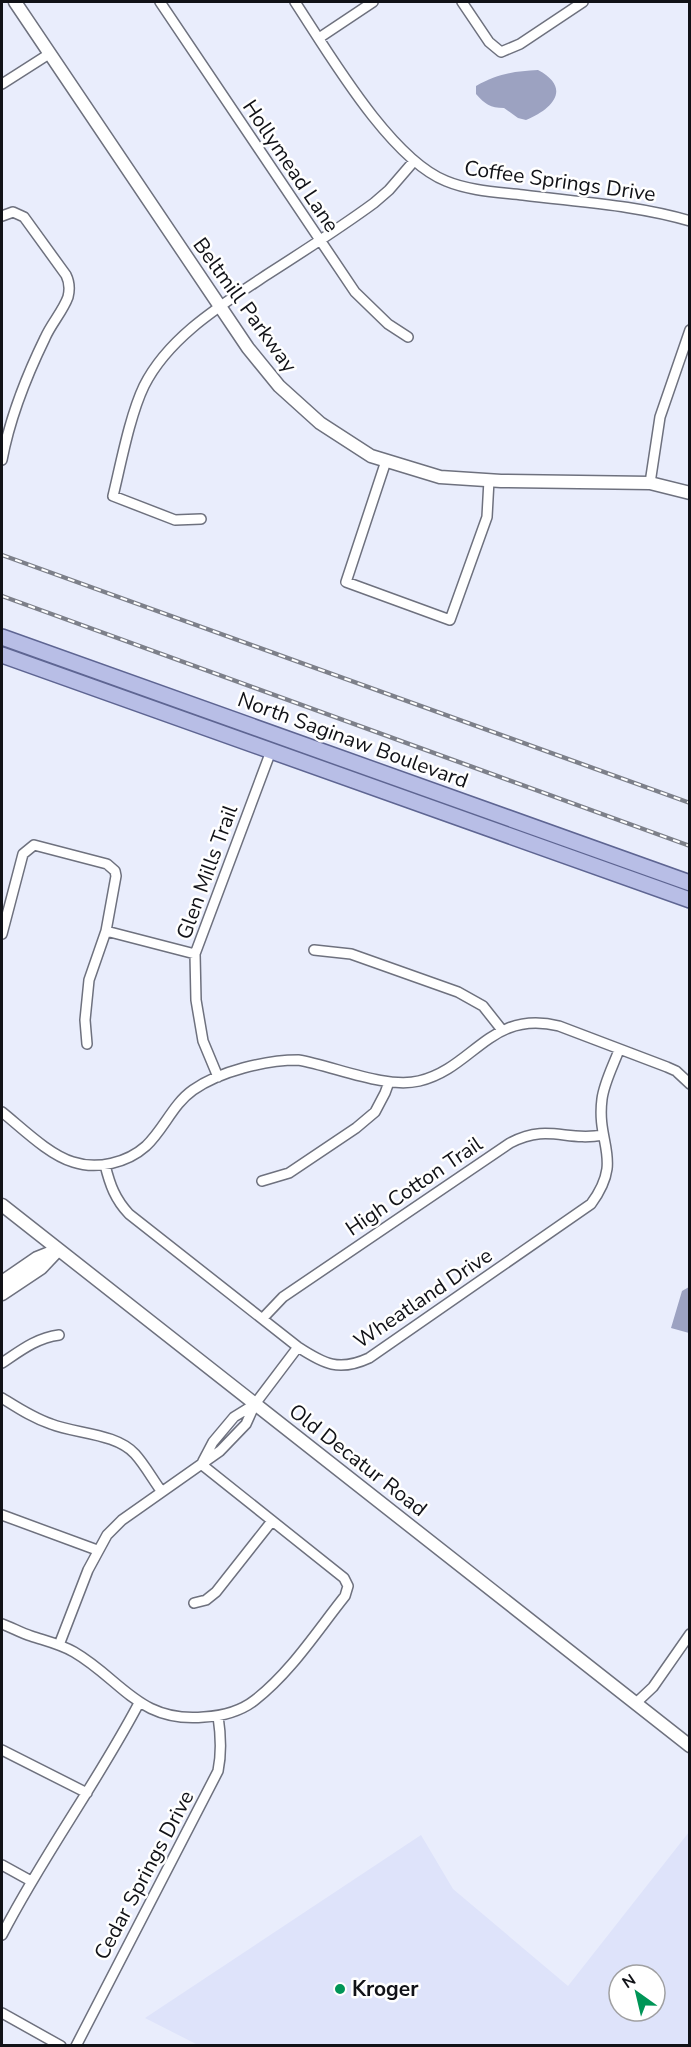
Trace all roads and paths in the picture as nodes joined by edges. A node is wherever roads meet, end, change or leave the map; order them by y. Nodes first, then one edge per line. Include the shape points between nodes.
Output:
1 (15, 2) edge
2 (160, 2) edge
3 (295, 2) edge
4 (373, 2) edge
5 (462, 2) edge
6 (584, 2) edge
7 (319, 38) junction
8 (49, 54) junction
9 (2, 84) edge
10 (414, 161) junction
11 (2, 216) edge
12 (690, 221) edge
13 (319, 241) junction
14 (220, 307) junction
15 (690, 330) edge
16 (408, 337) dead end
17 (686, 352) edge
18 (2, 460) edge
19 (386, 461) junction
20 (489, 480) junction
21 (650, 483) junction
22 (690, 493) edge
23 (201, 519) dead end
24 (2, 637) edge
25 (2, 655) edge
26 (271, 751) junction
27 (690, 883) edge
28 (690, 900) edge
29 (106, 931) junction
30 (2, 934) edge
31 (314, 950) dead end
32 (195, 954) junction
33 (502, 1030) junction
34 (87, 1044) dead end
35 (619, 1050) junction
36 (218, 1077) junction
37 (389, 1082) junction
38 (690, 1084) edge
39 (2, 1112) edge
40 (603, 1135) junction
41 (105, 1165) junction
42 (262, 1182) dead end
43 (2, 1205) edge
44 (58, 1250) junction
45 (2, 1282) edge
46 (2, 1294) edge
47 (262, 1318) junction
48 (59, 1335) dead end
49 (298, 1347) junction
50 (2, 1363) edge
51 (2, 1398) edge
52 (255, 1404) junction
53 (201, 1464) junction
54 (162, 1492) junction
55 (2, 1515) edge
56 (272, 1521) junction
57 (98, 1550) junction
58 (194, 1603) dead end
59 (2, 1623) edge
60 (690, 1634) edge
61 (60, 1645) junction
62 (139, 1703) junction
63 (636, 1703) junction
64 (218, 1716) junction
65 (690, 1746) edge
66 (2, 1750) edge
67 (87, 1793) junction
68 (2, 1865) edge
69 (31, 1881) junction
70 (2, 1935) edge
71 (2, 2013) edge
72 (61, 2046) edge
73 (76, 2046) edge

1 - 8 street, Beltmill Parkway
2 - 13 street, Hollymead Lane
3 - 7 street, Coffee Springs Drive
4 - 7 street
5 - 6 street via 489,42 501,52
7 - 10 street, Coffee Springs Drive via 367,110
8 - 9 street
8 - 14 street, Beltmill Parkway
10 - 12 street, Coffee Springs Drive via 444,181 471,189 625,207
10 - 13 street via 374,203
11 - 18 street via 13,212 24,217 70,284 67,298 25,380
13 - 14 street
13 - 16 street, Hollymead Lane via 355,292 388,324
14 - 19 street, Beltmill Parkway via 279,386 320,423 371,456
14 - 23 street via 171,349 144,387 113,496 176,520
15 - 17 street
17 - 21 street via 660,417
19 - 20 street, Beltmill Parkway via 440,477
19 - 20 street via 346,582 450,620 487,517
20 - 21 street, Beltmill Parkway
21 - 22 street, Beltmill Parkway
24 - 27 main road, North Saginaw Boulevard
25 - 26 main road, North Saginaw Boulevard
26 - 28 main road, North Saginaw Boulevard
26 - 32 street, Glen Mills Trail
29 - 30 street via 115,871 107,864 34,845 23,854
29 - 32 street
29 - 34 street via 89,980
31 - 33 street via 351,954 458,992 483,1006
32 - 36 street, Glen Mills Trail via 196,1000 203,1041
33 - 35 street via 545,1023
33 - 37 street via 431,1077
35 - 38 street via 676,1071
35 - 40 street, Wheatland Drive via 602,1098
36 - 37 street via 298,1060
36 - 41 street via 191,1092 146,1145
37 - 42 street via 375,1112 356,1128 289,1173
39 - 41 street via 59,1156 86,1165
40 - 47 street, High Cotton Trail via 585,1138 548,1132 515,1140 283,1297
40 - 49 street, Wheatland Drive via 609,1162 606,1178 581,1213 357,1364 337,1366
41 - 47 street, Wheatland Drive via 116,1198 129,1214
43 - 44 street, Old Decatur Road
44 - 45 street via 37,1258
44 - 46 street via 41,1268
44 - 52 street, Old Decatur Road
47 - 49 street, Wheatland Drive
48 - 50 street via 33,1342
49 - 52 street
51 - 54 street via 54,1425 124,1445 135,1453
52 - 53 street via 234,1417
52 - 63 street, Old Decatur Road
53 - 54 street
53 - 56 street
54 - 57 street via 122,1520
55 - 57 street
56 - 58 street via 216,1592
56 - 64 street via 344,1578 348,1586 345,1596 271,1687 253,1702
57 - 61 street
59 - 61 street
60 - 63 street via 653,1687
61 - 62 street via 83,1658
62 - 64 street via 177,1717
62 - 67 street
63 - 65 street, Old Decatur Road
64 - 73 street, Cedar Springs Drive via 218,1771
66 - 67 street
67 - 69 street
68 - 69 street
69 - 70 street
71 - 72 street

